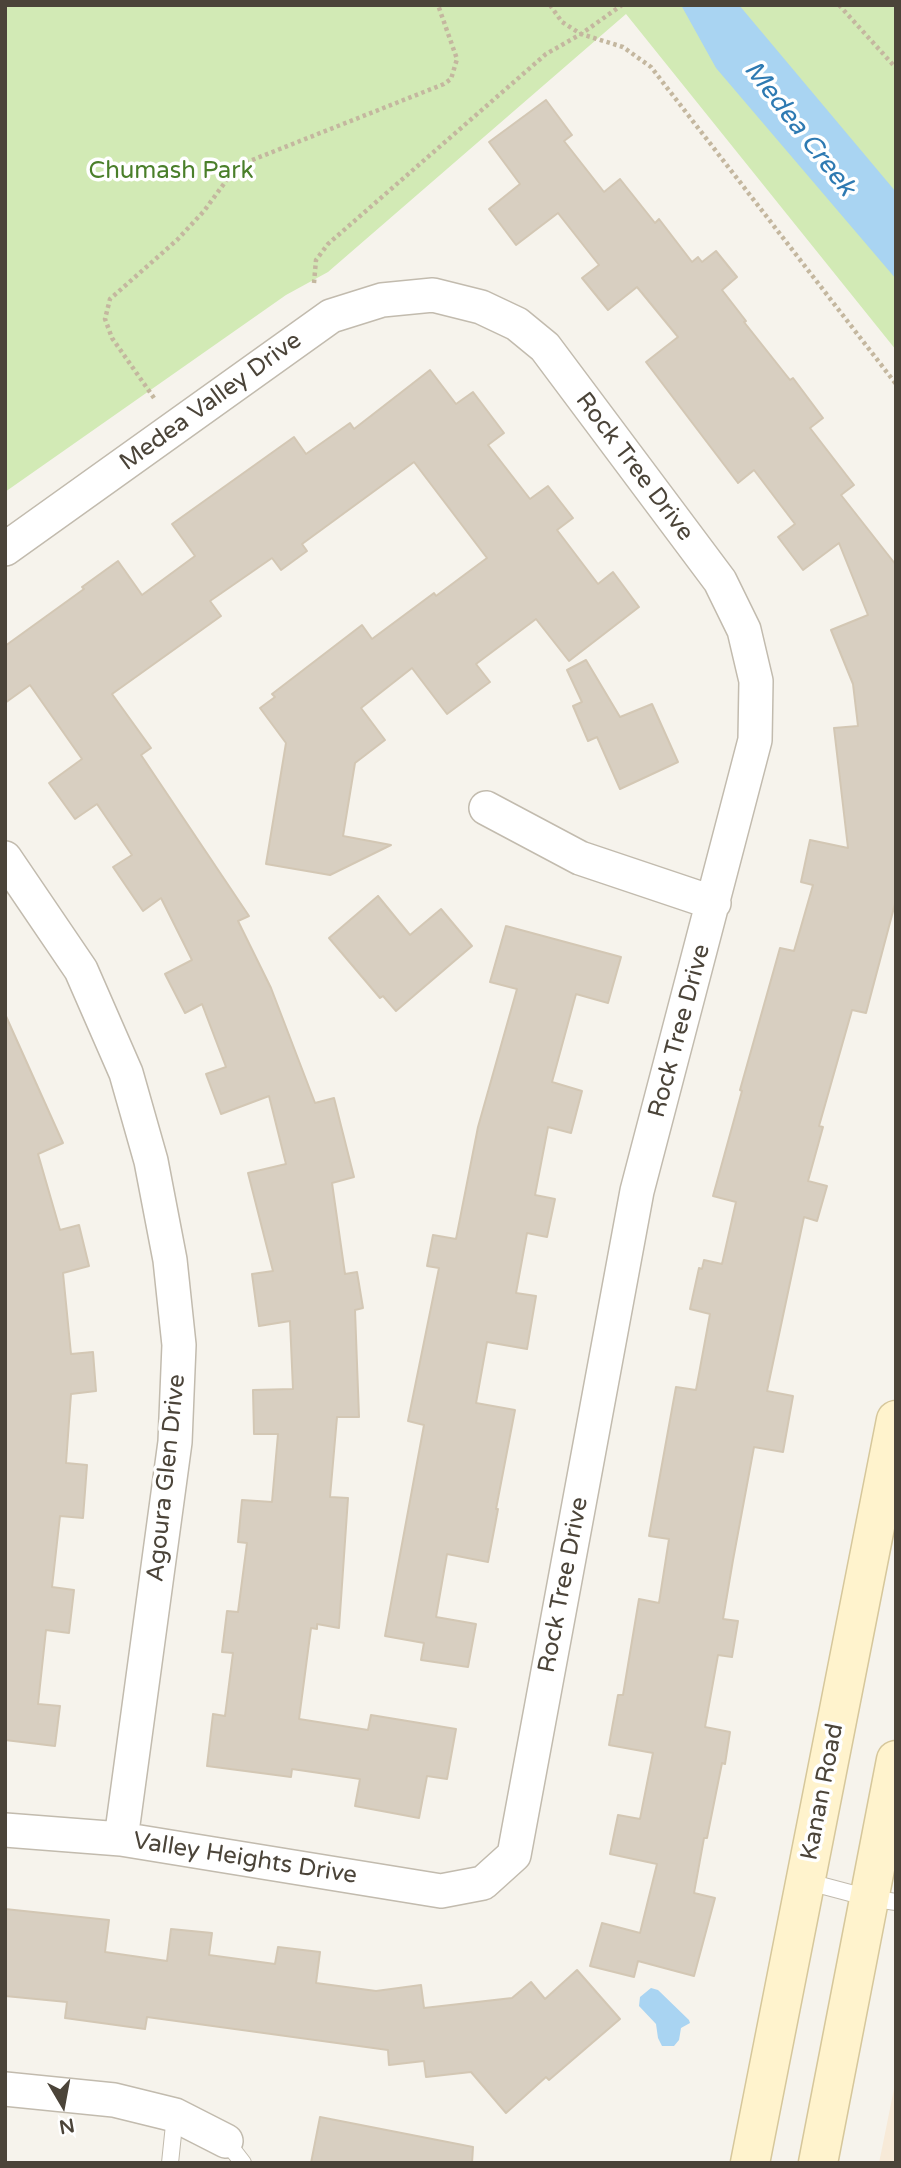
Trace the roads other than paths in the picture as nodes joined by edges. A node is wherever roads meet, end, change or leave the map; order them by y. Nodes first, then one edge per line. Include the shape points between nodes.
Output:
1 (433, 295) joint
2 (5, 549) edge
3 (486, 808) dead end
4 (5, 859) edge
5 (714, 903) junction
6 (896, 1420) edge
7 (896, 1760) edge
8 (5, 1830) edge
9 (121, 1839) junction
10 (805, 1881) junction
11 (483, 1883) joint
12 (882, 1900) edge
13 (5, 2089) edge
14 (175, 2115) junction
15 (234, 2152) edge
16 (170, 2163) edge
17 (750, 2163) edge
18 (818, 2163) edge

1 - 2 street, Medea Valley Drive via 382,300 331,316
1 - 5 street, Rock Tree Drive via 481,307 517,324 545,347 720,581 744,630 756,681 755,740
3 - 5 street via 580,858
4 - 9 street, Agoura Glen Drive via 82,970 126,1073 151,1161 170,1260 179,1345 175,1441
5 - 11 street, Rock Tree Drive via 637,1191 514,1855
6 - 10 main road, Kanan Road
7 - 12 main road
8 - 9 street, Valley Heights Drive
9 - 11 street, Valley Heights Drive via 441,1891
10 - 12 lane
10 - 17 main road, Kanan Road
12 - 18 main road
13 - 14 street via 114,2100
14 - 15 street
14 - 16 lane

